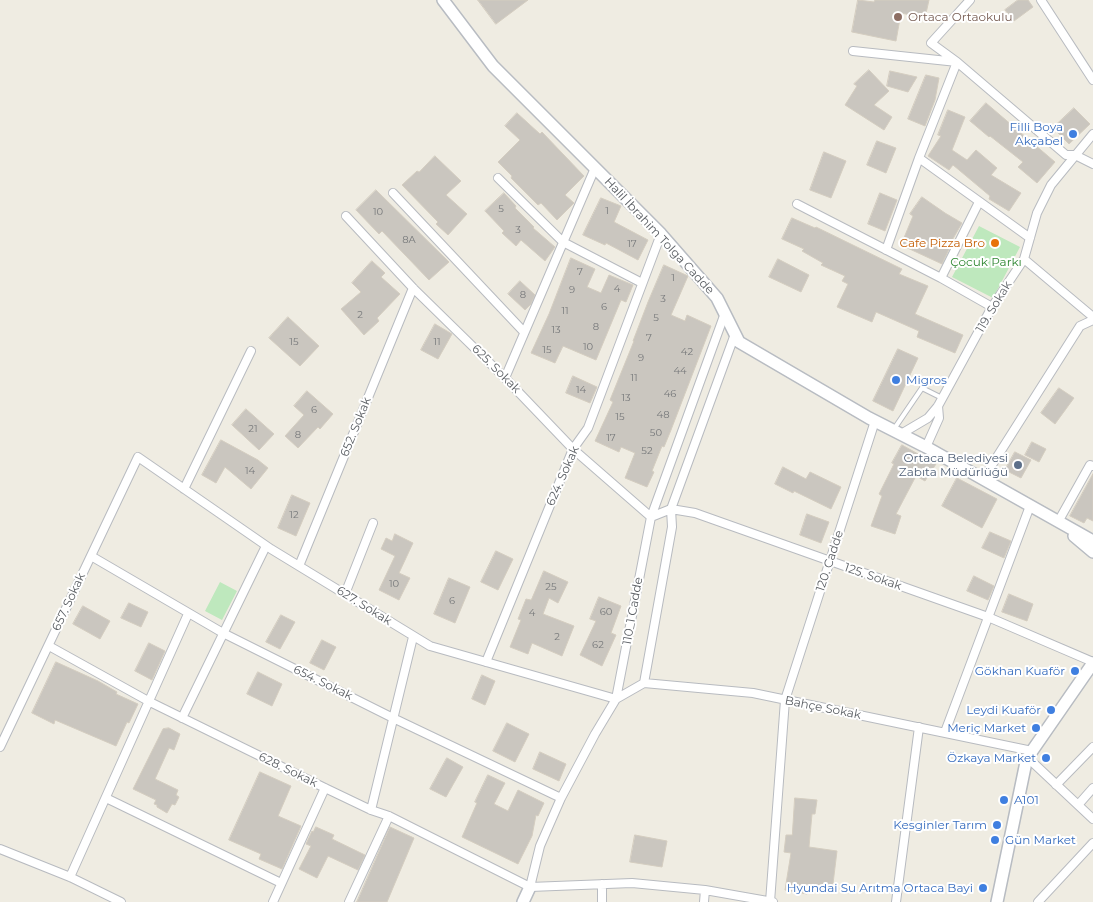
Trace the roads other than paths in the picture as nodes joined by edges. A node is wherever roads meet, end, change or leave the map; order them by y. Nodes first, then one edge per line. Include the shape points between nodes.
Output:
1 (443, 0) edge
2 (970, 0) edge
3 (1041, 0) edge
4 (852, 51) dead end
5 (957, 62) junction
6 (1093, 80) edge
7 (1093, 134) edge
8 (1075, 155) junction
9 (919, 158) junction
10 (1093, 164) edge
11 (595, 168) junction
12 (498, 178) dead end
13 (393, 193) dead end
14 (979, 202) junction
15 (797, 204) dead end
16 (346, 216) dead end
17 (661, 234) junction
18 (1030, 238) junction
19 (563, 242) junction
20 (886, 250) junction
21 (1024, 259) junction
22 (941, 278) junction
23 (642, 283) junction
24 (412, 288) junction
25 (992, 307) junction
26 (725, 313) junction
27 (1093, 318) edge
28 (524, 332) junction
29 (735, 334) junction
30 (251, 351) dead end
31 (505, 378) junction
32 (942, 398) junction
33 (938, 406) junction
34 (875, 421) junction
35 (897, 432) junction
36 (926, 447) junction
37 (573, 449) junction
38 (138, 458) joint
39 (1093, 466) edge
40 (983, 479) junction
41 (184, 489) junction
42 (1030, 506) junction
43 (671, 509) junction
44 (651, 517) junction
45 (1058, 522) junction
46 (373, 523) dead end
47 (1093, 537) edge
48 (1093, 541) edge
49 (266, 546) junction
50 (1093, 552) edge
51 (91, 556) junction
52 (830, 562) junction
53 (299, 566) junction
54 (345, 594) junction
55 (188, 614) junction
56 (988, 617) junction
57 (223, 633) junction
58 (414, 637) junction
59 (49, 646) junction
60 (486, 662) junction
61 (1092, 665) edge
62 (644, 683) junction
63 (616, 700) junction
64 (785, 700) junction
65 (150, 702) junction
66 (182, 718) junction
67 (393, 718) junction
68 (919, 726) junction
69 (945, 732) junction
70 (0, 747) edge
71 (1093, 747) edge
72 (1030, 755) junction
73 (1056, 785) junction
74 (325, 788) junction
75 (1093, 788) edge
76 (106, 798) junction
77 (562, 798) junction
78 (1078, 805) junction
79 (371, 810) junction
80 (389, 816) junction
81 (1093, 819) edge
82 (1093, 843) edge
83 (0, 849) edge
84 (70, 877) junction
85 (282, 883) junction
86 (602, 884) junction
87 (530, 887) junction
88 (705, 890) junction
89 (121, 902) edge
90 (273, 902) edge
91 (349, 902) edge
92 (523, 902) edge
93 (602, 902) edge
94 (704, 902) edge
95 (771, 902) edge
96 (896, 902) edge
97 (998, 902) edge
98 (1038, 902) edge

1 - 11 street, Halil İbrahim Tolga Cadde via 493,66
2 - 5 street via 931,43
3 - 6 street
4 - 5 street
5 - 8 street via 1066,154
5 - 9 street
7 - 8 street, 119. Sokak
8 - 10 street
8 - 18 street, 119. Sokak via 1051,185 1037,213
9 - 14 street
9 - 20 street
11 - 17 street, Halil İbrahim Tolga Cadde
11 - 19 street
12 - 19 street
13 - 28 street
14 - 18 street
14 - 22 street
15 - 20 street
16 - 24 street, 625. Sokak
17 - 23 street, 624. Sokak
17 - 26 street, Halil İbrahim Tolga Cadde via 717,298
18 - 21 street, 119. Sokak
19 - 23 street
19 - 28 street
20 - 22 street
21 - 25 street, 119. Sokak
21 - 27 street
22 - 25 street
23 - 37 street, 624. Sokak via 588,428
24 - 31 street, 625. Sokak
24 - 53 street, 652. Sokak
25 - 32 street, 119. Sokak
26 - 29 street, Halil İbrahim Tolga Cadde
26 - 44 street, 110_1 Cadde
27 - 40 street via 1080,326
28 - 31 street
29 - 34 street, Halil İbrahim Tolga Cadde via 739,342
29 - 43 street, 110_1 Cadde
30 - 41 street
31 - 37 street, 625. Sokak
32 - 33 street, 119. Sokak
32 - 35 lane via 922,388
33 - 35 street via 928,418
33 - 36 street via 939,418
34 - 35 street, Halil İbrahim Tolga Cadde
34 - 52 street, 120. Cadde
35 - 36 street, Halil İbrahim Tolga Cadde
36 - 40 street, Halil İbrahim Tolga Cadde
37 - 44 street, 625. Sokak
37 - 60 street, 624. Sokak
38 - 41 street, 627. Sokak
38 - 51 street, 657. Sokak
39 - 45 street via 1090,465
40 - 42 street, Halil İbrahim Tolga Cadde
41 - 49 street, 627. Sokak
42 - 45 street, Halil İbrahim Tolga Cadde
42 - 56 street
43 - 44 street
43 - 52 street, 125. Sokak via 695,513
43 - 62 street, 110_1 Cadde via 672,527
44 - 63 street, 110_1 Cadde
45 - 47 street
45 - 48 street
45 - 50 street
46 - 54 street
49 - 53 street, 627. Sokak
49 - 57 street
51 - 55 street, 654. Sokak
51 - 59 street, 657. Sokak
52 - 56 street, 125. Sokak
52 - 64 street, 120. Cadde
53 - 54 street, 627. Sokak
54 - 58 street, 627. Sokak
55 - 57 street, 654. Sokak
55 - 65 street
56 - 61 street, 125. Sokak
56 - 69 street
57 - 66 street
57 - 67 street, 654. Sokak
58 - 60 street, 627. Sokak via 430,646
58 - 67 street
59 - 65 street, 628. Sokak
59 - 70 street, 657. Sokak
60 - 63 street, 627. Sokak
61 - 72 street
62 - 63 street
62 - 64 street, Bahçe Sokak via 753,693
63 - 77 street, 110_1 Cadde
64 - 68 street, Bahçe Sokak
64 - 95 street, 120. Cadde
65 - 66 street, 628. Sokak
65 - 76 street
66 - 74 street, 628. Sokak
67 - 77 street, 654. Sokak
67 - 79 street
68 - 69 street, Bahçe Sokak
68 - 96 street
69 - 72 street, Bahçe Sokak
71 - 73 street
72 - 73 street
72 - 97 street
73 - 78 street
74 - 79 street, 628. Sokak
74 - 85 street
75 - 78 street
76 - 84 street
76 - 85 street
77 - 87 street, 110_1 Cadde via 540,846
78 - 81 street
79 - 80 street, 628. Sokak
80 - 87 street, 628. Sokak
80 - 91 street
82 - 98 street
83 - 84 street
84 - 89 street
85 - 90 street
86 - 87 street
86 - 88 street via 632,883
86 - 93 street
87 - 92 street, 110_1 Cadde
88 - 94 street
88 - 95 street

